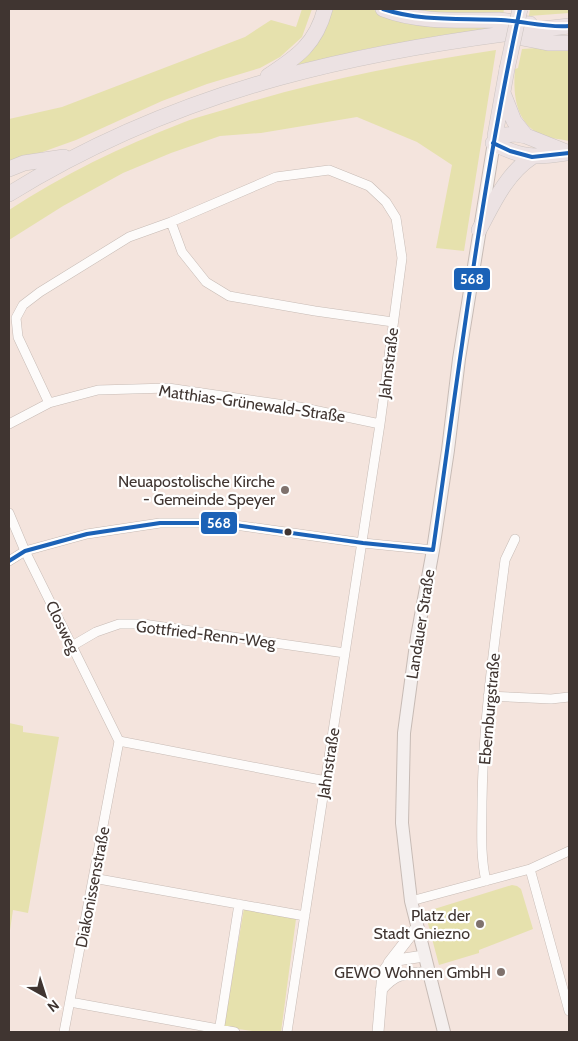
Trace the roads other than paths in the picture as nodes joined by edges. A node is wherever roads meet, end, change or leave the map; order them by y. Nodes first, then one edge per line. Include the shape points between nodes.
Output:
1 (324, 9) edge
2 (383, 9) edge
3 (520, 9) edge
4 (564, 27) edge
5 (503, 35) junction
6 (569, 43) edge
7 (256, 84) junction
8 (502, 92) junction
9 (526, 136) junction
10 (494, 140) junction
11 (568, 153) edge
12 (78, 155) junction
13 (532, 157) junction
14 (9, 169) edge
15 (9, 194) edge
16 (171, 222) junction
17 (479, 230) junction
18 (393, 322) junction
19 (49, 403) junction
20 (9, 424) edge
21 (380, 424) junction
22 (9, 513) edge
23 (515, 539) dead end
24 (362, 544) junction
25 (433, 550) junction
26 (26, 551) junction
27 (9, 561) edge
28 (72, 646) junction
29 (346, 653) junction
30 (488, 696) junction
31 (569, 697) edge
32 (119, 741) junction
33 (326, 781) junction
34 (569, 851) edge
35 (530, 869) junction
36 (93, 878) junction
37 (486, 882) junction
38 (411, 901) junction
39 (239, 904) junction
40 (305, 916) junction
41 (417, 927) junction
42 (424, 956) junction
43 (389, 964) junction
44 (428, 973) junction
45 (381, 990) junction
46 (70, 1002) junction
47 (569, 1011) edge
48 (219, 1031) edge
49 (64, 1032) edge
50 (235, 1032) edge
51 (287, 1032) edge
52 (378, 1032) edge
53 (444, 1032) edge

1 - 7 main road via 315,36 302,52
2 - 4 main road via 433,19 501,20
3 - 8 main road, Landauer Straße, bridge
4 - 5 main road
5 - 6 main road
5 - 7 main road via 340,61
7 - 12 main road via 163,116
8 - 9 main road via 514,121
8 - 10 main road, Landauer Straße
9 - 10 main road via 515,134
9 - 11 main road
10 - 13 main road via 510,152
10 - 17 main road, Landauer Straße
11 - 13 main road
12 - 14 main road
12 - 15 main road
13 - 17 main road via 514,170
16 - 18 street via 182,252 206,282 228,296
16 - 18 street, Jahnstraße via 276,177 329,170 368,186 386,202 396,218 402,258
16 - 19 street, Jahnstraße via 129,237 23,305 16,318 18,337
17 - 25 main road, Landauer Straße
18 - 21 street, Jahnstraße
19 - 20 street, Matthias-Grünewald-Straße
19 - 21 street, Matthias-Grünewald-Straße via 98,390 168,388 299,407
21 - 24 street, Jahnstraße
22 - 26 street, Closweg
23 - 30 street, Ebernburgstraße via 505,560
24 - 25 street
24 - 26 street via 221,523 160,523 87,534
24 - 29 street, Jahnstraße
25 - 38 main road, Landauer Straße via 404,733 402,823
26 - 27 street
26 - 28 street, Closweg
28 - 29 street, Gottfried-Renn-Weg via 96,632 119,624 143,624
28 - 32 street, Closweg
29 - 33 street, Jahnstraße
30 - 31 street
30 - 37 street, Ebernburgstraße via 481,862
32 - 33 street
32 - 36 street, Diakonissenstraße
33 - 40 street, Jahnstraße
34 - 35 street
35 - 37 street
35 - 47 street
36 - 39 street
36 - 46 street, Diakonissenstraße
37 - 38 street
38 - 41 main road, Landauer Straße
39 - 40 street
39 - 48 street
40 - 51 street, Jahnstraße
41 - 42 main road, Landauer Straße
41 - 43 street
42 - 43 street
42 - 44 main road, Landauer Straße
43 - 45 street via 383,972
44 - 45 street via 399,975
44 - 53 main road, Landauer Straße
45 - 52 street
46 - 48 street
46 - 49 street, Diakonissenstraße
48 - 50 street

